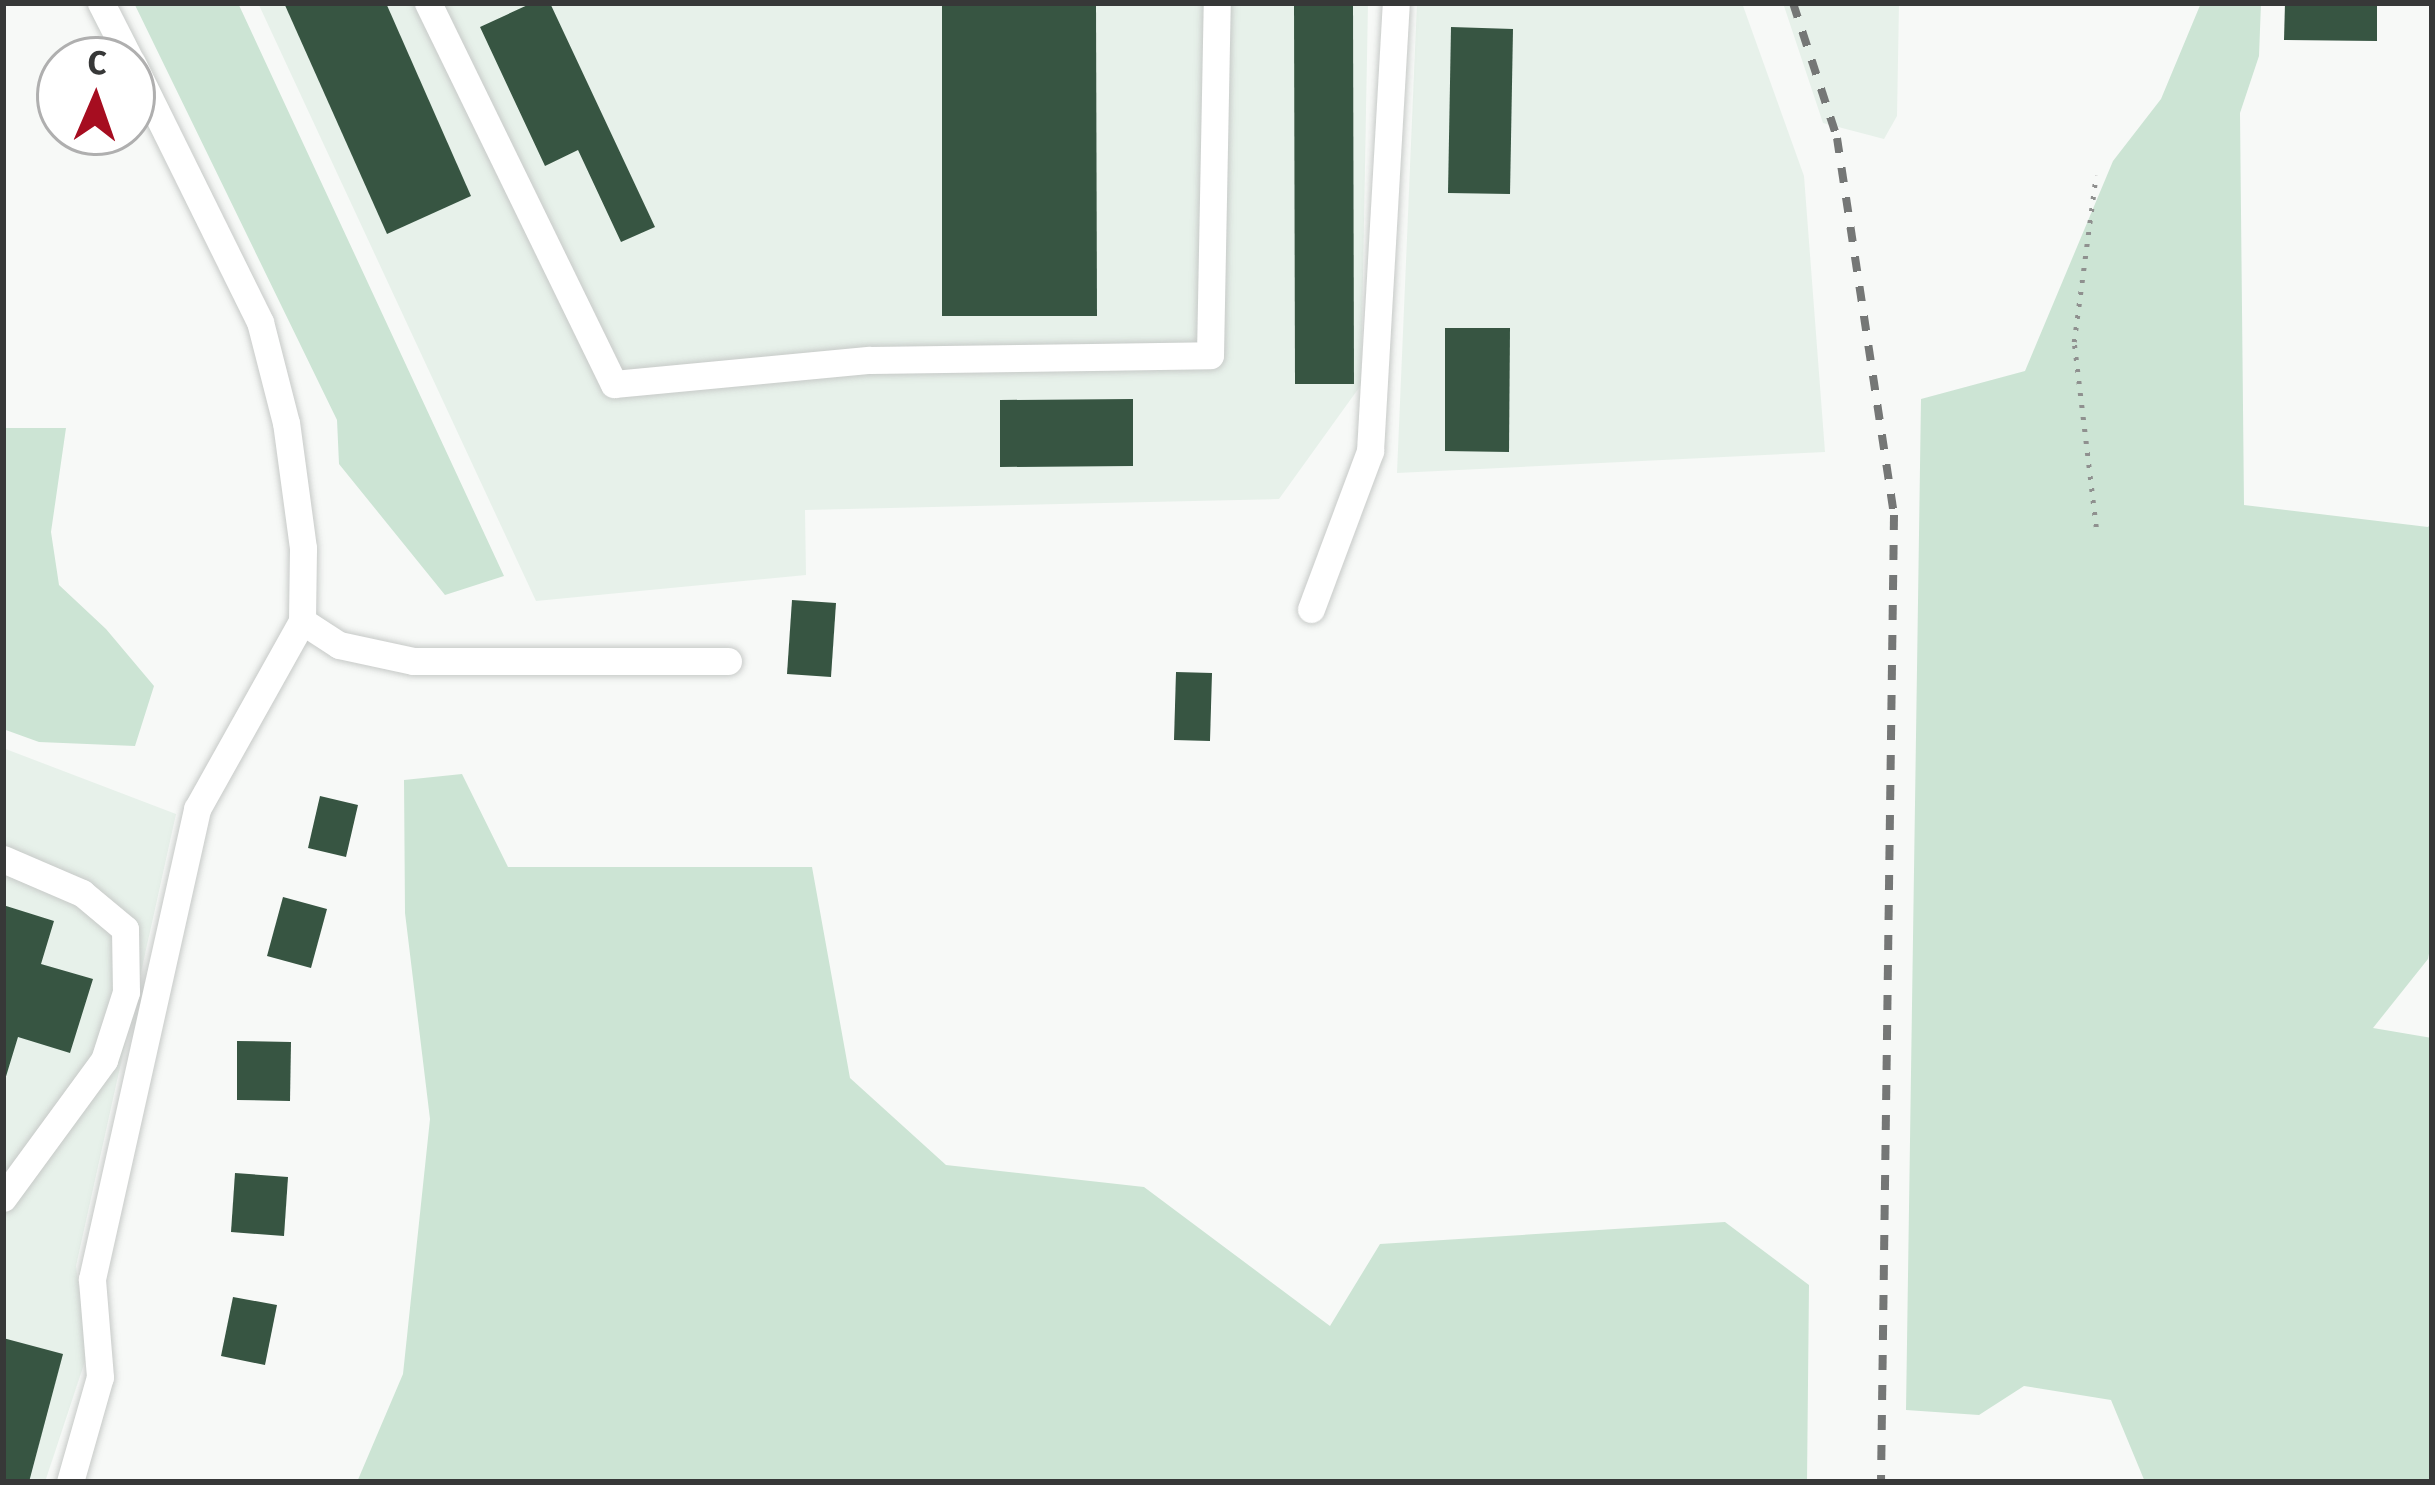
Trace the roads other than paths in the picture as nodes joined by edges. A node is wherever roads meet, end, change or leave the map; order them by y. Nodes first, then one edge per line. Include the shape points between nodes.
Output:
1 (100, 3) edge
2 (428, 3) edge
3 (1217, 3) edge
4 (1396, 3) edge
5 (117, 36) edge
6 (156, 112) edge
7 (1311, 609) dead end
8 (302, 621) junction
9 (728, 661) dead end
10 (3, 859) edge
11 (3, 1198) edge
12 (70, 1482) edge

1 - 5 street
2 - 3 street via 614,384 870,360 1210,355
4 - 7 street via 1370,451
6 - 8 street via 260,322 286,423 303,548
8 - 9 street via 339,645 413,661
8 - 12 street via 197,809 92,1279 100,1377
10 - 11 street via 82,892 125,929 126,992 104,1060

